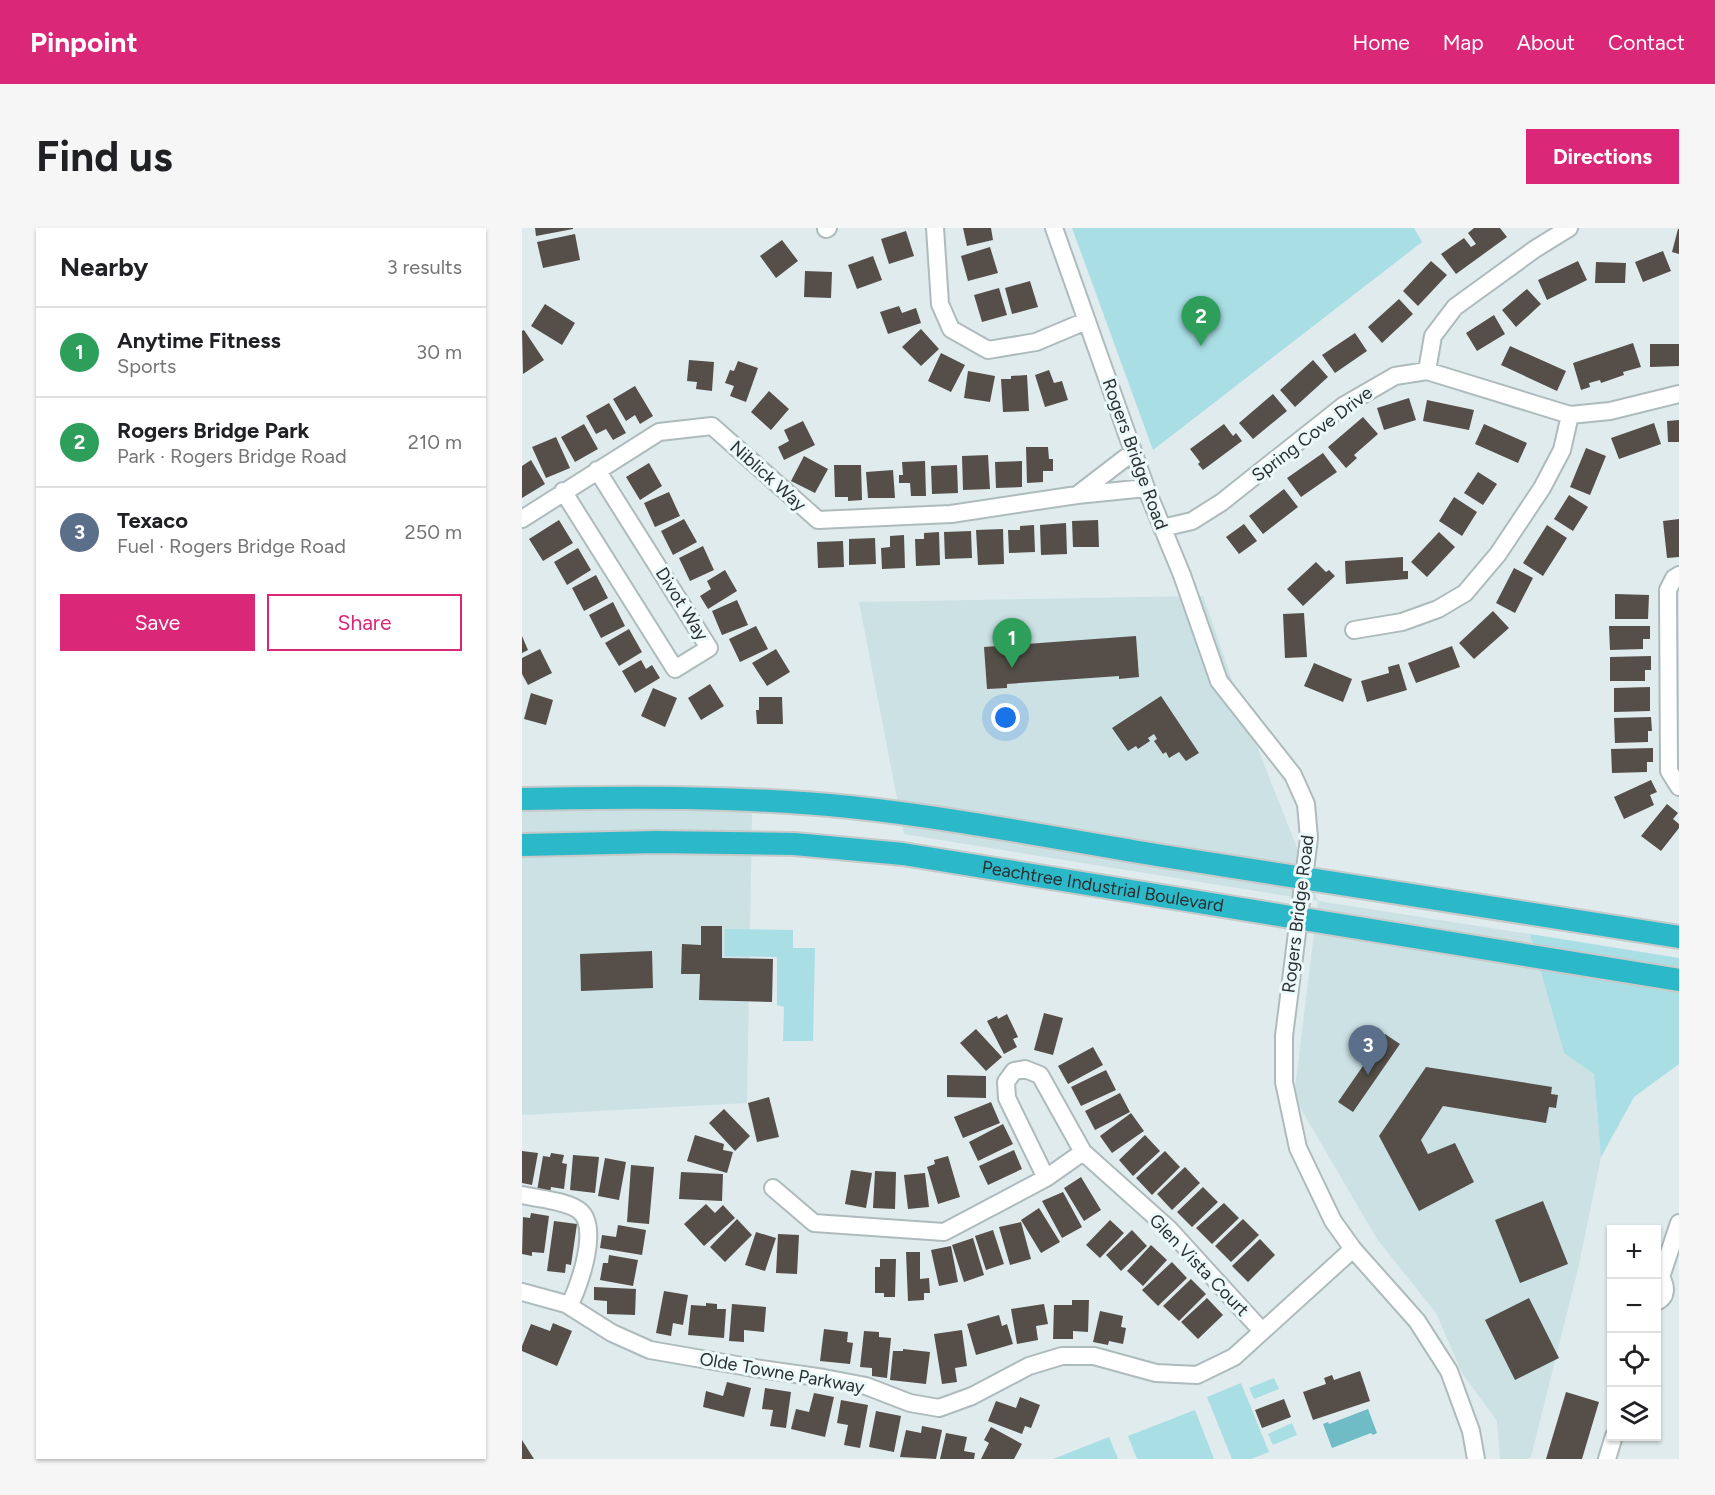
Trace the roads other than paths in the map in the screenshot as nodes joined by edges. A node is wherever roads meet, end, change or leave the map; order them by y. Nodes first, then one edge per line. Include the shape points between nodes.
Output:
1 (935, 228) edge
2 (1054, 228) edge
3 (1569, 228) edge
4 (1086, 321) junction
5 (1427, 371) junction
6 (1679, 394) edge
7 (1570, 415) junction
8 (1133, 452) junction
9 (597, 470) junction
10 (1146, 488) junction
11 (563, 491) junction
12 (1077, 495) junction
13 (522, 519) edge
14 (1162, 528) junction
15 (1679, 575) edge
16 (1673, 620) edge
17 (1354, 630) dead end
18 (1674, 736) edge
19 (1679, 787) edge
20 (522, 799) edge
21 (522, 845) edge
22 (1303, 878) junction
23 (1299, 920) junction
24 (1679, 937) edge
25 (1679, 980) edge
26 (1083, 1152) junction
27 (1046, 1178) junction
28 (773, 1188) dead end
29 (522, 1196) edge
30 (1679, 1223) edge
31 (1353, 1249) junction
32 (1661, 1272) edge
33 (1661, 1280) edge
34 (522, 1292) edge
35 (1661, 1300) edge
36 (569, 1306) junction
37 (1262, 1331) junction
38 (1613, 1441) edge
39 (1476, 1459) edge
40 (1607, 1459) edge

1 - 4 street via 940,304 951,329 988,350 1036,342
2 - 4 street, Rogers Bridge Road
3 - 5 street via 1455,307 1433,336
4 - 8 street, Rogers Bridge Road
5 - 7 street, Spring Cove Drive
5 - 14 street, Spring Cove Drive via 1395,376 1342,406 1222,502 1192,522
6 - 7 street, Spring Cove Drive via 1610,411
7 - 17 street via 1562,450 1542,488 1498,554 1465,593 1438,609 1402,622
8 - 10 street, Rogers Bridge Road
8 - 12 street, Niblick Way
9 - 11 street, Niblick Way
9 - 11 street, Divot Way via 710,648 675,669
9 - 12 street, Niblick Way via 659,432 712,426 818,520 951,514
10 - 12 street, Niblick Way
10 - 14 street, Rogers Bridge Road
11 - 13 street, Niblick Way
14 - 22 street, Rogers Bridge Road via 1219,681 1293,775 1306,804 1309,838
15 - 16 street via 1668,590
16 - 18 street
18 - 19 street via 1669,771
20 - 22 highway via 693,798 848,807
21 - 23 highway, Peachtree Industrial Boulevard via 794,844 903,854
22 - 23 street, Rogers Bridge Road
22 - 24 highway
23 - 25 highway, Peachtree Industrial Boulevard
23 - 31 street, Rogers Bridge Road via 1284,1036 1284,1082 1298,1148 1333,1221
26 - 27 street
26 - 27 street, Glen Vista Court via 1040,1075 1025,1069 1014,1071 1006,1082 1007,1098
26 - 37 street, Glen Vista Court via 1168,1229
27 - 28 street via 944,1232 814,1223
29 - 36 street via 573,1207 587,1221 584,1271
30 - 32 street
31 - 37 street, Olde Towne Parkway
31 - 39 street, Rogers Bridge Road via 1417,1321 1449,1371 1471,1431
33 - 35 street via 1665,1285
34 - 36 street, Olde Towne Parkway
36 - 37 street, Olde Towne Parkway via 612,1333 650,1350 866,1386 910,1403 939,1408 972,1396 1029,1365 1062,1356 1094,1356 1156,1373 1197,1375 1234,1357
38 - 40 street

